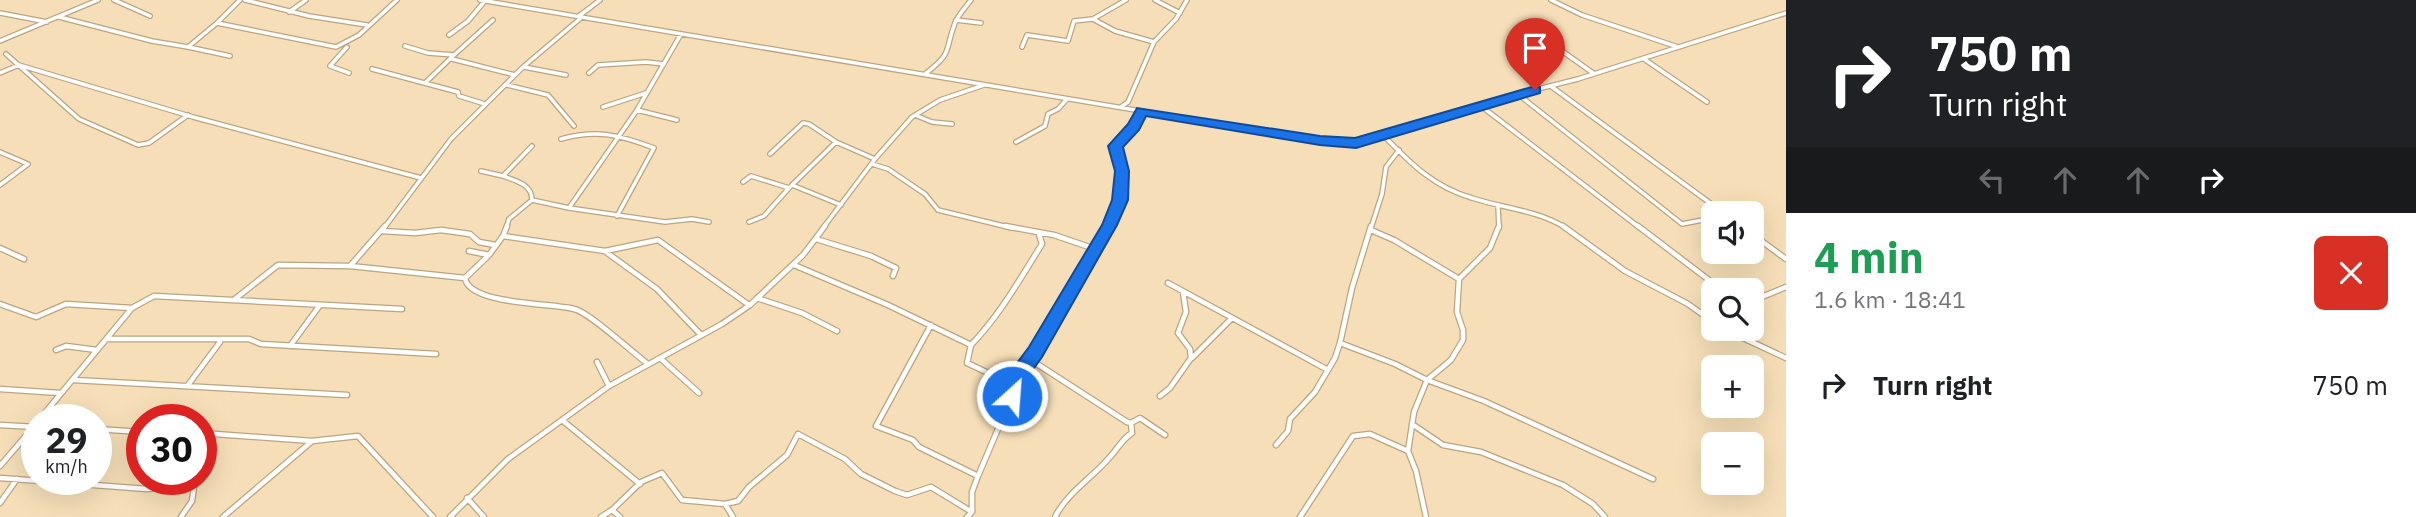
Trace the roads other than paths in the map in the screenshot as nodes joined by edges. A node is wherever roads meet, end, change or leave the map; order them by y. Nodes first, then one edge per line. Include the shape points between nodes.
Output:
1 (99, 0) edge
2 (114, 0) edge
3 (242, 0) edge
4 (306, 0) edge
5 (397, 0) edge
6 (483, 0) edge
7 (589, 0) edge
8 (600, 0) edge
9 (971, 0) edge
10 (1125, 0) edge
11 (1156, 0) edge
12 (1187, 0) edge
13 (1551, 0) edge
14 (590, 6) junction
15 (288, 12) junction
16 (0, 13) edge
17 (1181, 13) junction
18 (1786, 13) edge
19 (150, 16) dead end
20 (59, 17) junction
21 (580, 17) junction
22 (1093, 19) junction
23 (494, 20) dead end
24 (956, 20) junction
25 (48, 22) junction
26 (217, 23) junction
27 (981, 23) dead end
28 (368, 25) junction
29 (681, 34) junction
30 (1522, 34) dead end
31 (449, 35) dead end
32 (0, 41) edge
33 (1154, 42) junction
34 (350, 44) junction
35 (405, 46) dead end
36 (188, 47) junction
37 (1022, 47) dead end
38 (1679, 47) junction
39 (6, 54) dead end
40 (230, 56) dead end
41 (453, 57) junction
42 (1643, 58) junction
43 (664, 64) junction
44 (19, 65) junction
45 (523, 67) junction
46 (372, 69) dead end
47 (0, 73) edge
48 (349, 73) dead end
49 (589, 73) dead end
50 (1594, 74) junction
51 (515, 75) junction
52 (566, 75) dead end
53 (924, 75) junction
54 (425, 82) junction
55 (988, 84) junction
56 (507, 85) junction
57 (1552, 87) junction
58 (648, 93) junction
59 (1518, 94) junction
60 (1067, 99) junction
61 (1128, 102) junction
62 (1707, 102) dead end
63 (485, 104) junction
64 (1480, 106) junction
65 (603, 107) dead end
66 (1121, 107) junction
67 (1131, 109) junction
68 (637, 110) junction
69 (1142, 111) junction
70 (188, 115) junction
71 (915, 115) junction
72 (677, 120) dead end
73 (952, 124) dead end
74 (574, 126) dead end
75 (618, 134) junction
76 (1384, 136) junction
77 (561, 139) dead end
78 (836, 142) junction
79 (1016, 142) dead end
80 (532, 146) dead end
81 (1399, 150) junction
82 (0, 153) edge
83 (770, 154) dead end
84 (873, 161) junction
85 (481, 171) dead end
86 (503, 176) junction
87 (421, 178) junction
88 (743, 182) dead end
89 (0, 185) edge
90 (790, 187) junction
91 (531, 200) junction
92 (1707, 201) edge
93 (841, 205) junction
94 (1498, 206) junction
95 (569, 208) junction
96 (617, 216) junction
97 (1701, 220) edge
98 (709, 222) dead end
99 (748, 222) dead end
100 (1371, 230) junction
101 (381, 231) junction
102 (1039, 234) junction
103 (503, 236) junction
104 (816, 239) junction
105 (1764, 243) edge
106 (495, 246) junction
107 (0, 248) edge
108 (1095, 249) junction
109 (469, 251) dead end
110 (605, 251) junction
111 (489, 255) junction
112 (24, 259) dead end
113 (1786, 259) edge
114 (794, 265) junction
115 (350, 266) junction
116 (893, 276) dead end
117 (466, 278) junction
118 (1706, 278) edge
119 (1459, 279) junction
120 (1168, 282) dead end
121 (1786, 286) edge
122 (1183, 291) junction
123 (1764, 296) edge
124 (757, 298) junction
125 (234, 299) junction
126 (0, 304) edge
127 (320, 304) junction
128 (750, 305) junction
129 (132, 309) junction
130 (402, 309) dead end
131 (1701, 313) edge
132 (1232, 318) junction
133 (931, 325) junction
134 (837, 331) dead end
135 (701, 335) junction
136 (107, 339) junction
137 (221, 341) junction
138 (1750, 341) edge
139 (1340, 343) junction
140 (971, 345) junction
141 (290, 346) junction
142 (56, 350) dead end
143 (98, 351) junction
144 (436, 354) dead end
145 (660, 358) junction
146 (1191, 358) junction
147 (1786, 358) edge
148 (1031, 360) junction
149 (597, 362) dead end
150 (648, 364) junction
151 (1328, 370) junction
152 (73, 380) junction
153 (1427, 380) junction
154 (188, 385) junction
155 (1014, 385) junction
156 (609, 386) junction
157 (0, 388) edge
158 (61, 393) junction
159 (699, 393) dead end
160 (347, 395) dead end
161 (1160, 396) dead end
162 (52, 404) edge
163 (562, 420) junction
164 (1131, 423) junction
165 (21, 424) edge
166 (1412, 424) junction
167 (0, 425) edge
168 (217, 433) edge
169 (1165, 435) dead end
170 (312, 441) junction
171 (21, 442) edge
172 (1276, 445) dead end
173 (1408, 451) junction
174 (0, 466) edge
175 (978, 476) junction
176 (0, 478) edge
177 (18, 478) junction
178 (1653, 479) dead end
179 (640, 484) junction
180 (467, 498) junction
181 (0, 503) edge
182 (726, 504) junction
183 (612, 510) junction
184 (970, 515) edge
185 (181, 517) edge
186 (223, 517) edge
187 (433, 517) edge
188 (450, 517) edge
189 (484, 517) edge
190 (601, 517) edge
191 (620, 517) edge
192 (733, 517) edge
193 (1055, 517) edge
194 (1300, 517) edge
195 (1426, 517) edge
196 (1605, 517) edge

1 - 20 street
2 - 19 street
3 - 15 street
3 - 26 street
4 - 15 street
5 - 28 street
6 - 21 street
6 - 31 street via 468,21
7 - 14 street
8 - 14 street
9 - 24 street
10 - 22 street
11 - 17 street
12 - 17 street
13 - 38 street
14 - 21 street
15 - 28 street
16 - 25 street
17 - 33 street
18 - 38 street
20 - 25 street
20 - 36 street
21 - 29 street
21 - 45 street
22 - 33 street
22 - 37 street via 1074,21 1068,41 1027,35
23 - 41 street
24 - 27 street
24 - 53 street via 949,50
25 - 32 street
26 - 34 street via 336,47
26 - 36 street
28 - 34 street
29 - 43 street
29 - 53 street
30 - 50 street via 1548,50 1562,51
33 - 61 street
34 - 48 street via 330,66
35 - 41 street
36 - 40 street
38 - 42 street
39 - 44 street
41 - 51 street
41 - 54 street
42 - 50 street
42 - 62 street
43 - 49 street via 598,65
43 - 58 street
44 - 47 street
44 - 70 street
44 - 70 street via 79,119 138,145 149,143
45 - 51 street
45 - 52 street
46 - 54 street
50 - 57 street
51 - 56 street
53 - 55 street
54 - 63 street
55 - 60 street
55 - 71 street via 954,94
56 - 63 street
56 - 74 street via 548,95
57 - 59 street
57 - 92 street
58 - 65 street
58 - 68 street
59 - 64 street
59 - 97 street via 1682,224
60 - 66 street
60 - 79 street via 1048,114 1045,126
61 - 66 street
61 - 67 street
63 - 87 street
64 - 76 street
64 - 118 street
66 - 67 street
67 - 69 street
68 - 72 street
68 - 75 street
69 - 76 street via 1340,143
69 - 108 street via 1115,146 1122,171 1120,200
70 - 87 street
71 - 73 street
71 - 84 street
75 - 77 street
75 - 95 street
75 - 96 street via 654,148
76 - 81 street
78 - 83 street via 803,123
78 - 84 street
78 - 90 street
80 - 86 street
81 - 94 street via 1434,183
81 - 100 street via 1384,174
82 - 89 street via 29,164
84 - 93 street
84 - 102 street via 925,194 938,210
85 - 86 street
86 - 91 street via 527,186 533,193
87 - 101 street
88 - 90 street via 751,176
90 - 93 street
90 - 99 street via 764,216
91 - 95 street
91 - 103 street via 509,219
93 - 104 street
94 - 119 street via 1502,223 1494,241
94 - 131 street via 1560,225 1625,271
95 - 96 street
96 - 98 street
100 - 119 street via 1396,239
100 - 139 street via 1350,291
101 - 106 street via 441,230 470,234
101 - 115 street
102 - 108 street
102 - 140 street via 1042,244 1023,276
103 - 106 street
103 - 110 street
104 - 114 street
104 - 116 street via 896,268
105 - 113 street
106 - 111 street
107 - 112 street
108 - 148 street
109 - 111 street
110 - 128 street via 658,240
110 - 135 street via 645,276
111 - 117 street
114 - 124 street
114 - 133 street
115 - 117 street
115 - 125 street via 278,265
117 - 150 street via 472,291 520,303 577,309
119 - 153 street via 1462,346
120 - 122 street
121 - 123 street
122 - 132 street
122 - 146 street via 1186,312 1178,333
124 - 128 street
124 - 134 street
125 - 127 street
125 - 129 street via 154,296
126 - 129 street via 36,317 66,304
127 - 130 street
127 - 141 street
128 - 135 street
129 - 136 street
132 - 146 street
132 - 151 street
133 - 140 street
133 - 175 street via 876,426 913,440
135 - 145 street
136 - 137 street
136 - 143 street
137 - 141 street via 249,339
137 - 154 street
138 - 147 street
139 - 151 street
139 - 153 street
140 - 155 street via 967,363
141 - 144 street
142 - 143 street via 66,346
143 - 152 street
145 - 150 street
145 - 159 street
146 - 161 street
148 - 155 street
148 - 164 street
149 - 156 street
150 - 156 street
151 - 172 street
152 - 154 street
152 - 158 street
153 - 166 street
153 - 178 street via 1484,401
154 - 160 street
155 - 175 street
156 - 163 street
157 - 158 street
158 - 162 street
163 - 179 street
163 - 180 street via 508,459
164 - 169 street via 1140,418
164 - 193 street via 1132,433 1061,505
165 - 167 street
166 - 173 street
166 - 196 street via 1443,445 1481,452 1563,485
168 - 170 street
170 - 186 street
170 - 187 street via 358,436
171 - 174 street
173 - 194 street via 1370,435 1353,436
173 - 195 street
175 - 184 street
176 - 177 street
177 - 181 street
177 - 185 street via 146,489 194,487 192,501
179 - 182 street via 662,473 682,500
179 - 183 street
180 - 188 street
180 - 189 street
182 - 184 street via 738,501 787,455 798,435 895,491 907,495 931,486
182 - 192 street
183 - 190 street
183 - 191 street

